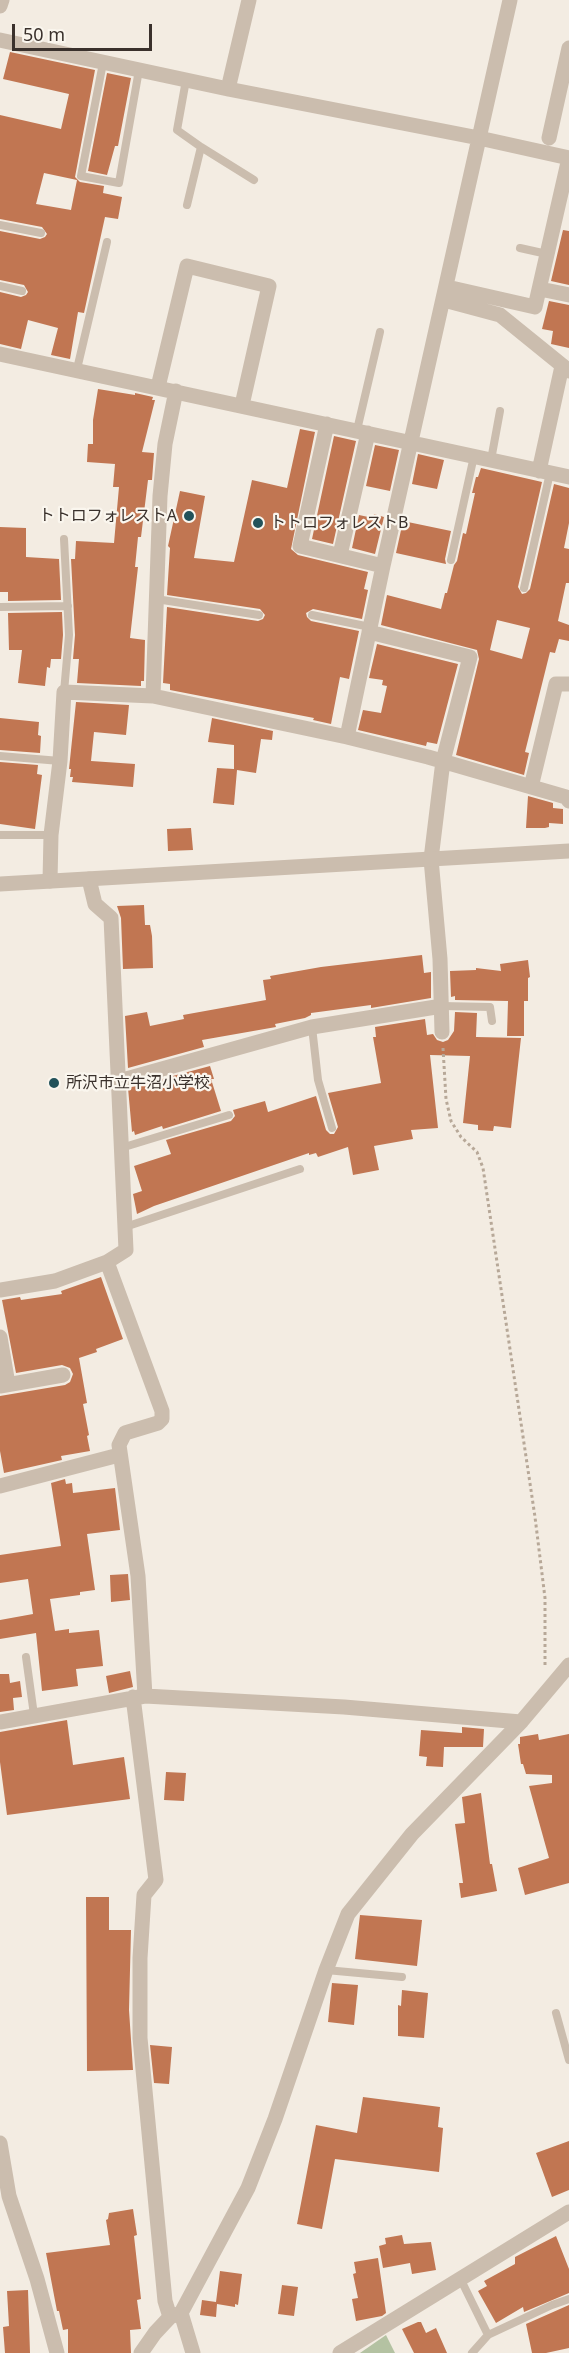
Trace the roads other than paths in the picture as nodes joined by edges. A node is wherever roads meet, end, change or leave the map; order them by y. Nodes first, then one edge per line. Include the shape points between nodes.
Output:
1 (2, 0) edge
2 (249, 0) edge
3 (510, 0) edge
4 (0, 6) edge
5 (0, 40) edge
6 (569, 48) edge
7 (103, 63) junction
8 (139, 70) junction
9 (186, 80) junction
10 (228, 89) junction
11 (479, 138) junction
12 (547, 145) junction
13 (201, 147) junction
14 (569, 158) edge
15 (254, 180) dead end
16 (187, 205) dead end
17 (0, 225) edge
18 (41, 233) dead end
19 (107, 242) dead end
20 (520, 249) dead end
21 (548, 254) junction
22 (0, 286) edge
23 (540, 289) junction
24 (22, 291) dead end
25 (445, 294) junction
26 (569, 295) edge
27 (380, 332) dead end
28 (0, 354) edge
29 (565, 368) edge
30 (77, 369) junction
31 (158, 387) junction
32 (176, 391) junction
33 (242, 405) junction
34 (500, 411) dead end
35 (327, 424) junction
36 (362, 432) junction
37 (411, 442) junction
38 (474, 456) junction
39 (491, 460) junction
40 (544, 472) junction
41 (569, 477) edge
42 (64, 539) dead end
43 (340, 555) junction
44 (451, 560) dead end
45 (383, 567) junction
46 (524, 588) dead end
47 (156, 599) junction
48 (68, 606) junction
49 (0, 607) edge
50 (259, 615) dead end
51 (312, 615) dead end
52 (369, 630) junction
53 (569, 684) edge
54 (64, 692) junction
55 (153, 696) junction
56 (347, 737) junction
57 (0, 756) edge
58 (60, 761) junction
59 (443, 761) junction
60 (531, 787) junction
61 (569, 801) edge
62 (0, 835) edge
63 (51, 835) junction
64 (569, 851) edge
65 (431, 859) junction
66 (89, 879) junction
67 (51, 881) junction
68 (0, 884) edge
69 (442, 1006) junction
70 (492, 1021) dead end
71 (312, 1027) junction
72 (442, 1032) road end
73 (119, 1082) junction
74 (228, 1115) dead end
75 (332, 1128) dead end
76 (121, 1148) junction
77 (300, 1169) dead end
78 (125, 1227) junction
79 (107, 1262) junction
80 (0, 1290) edge
81 (0, 1337) edge
82 (63, 1375) dead end
83 (4, 1385) edge
84 (119, 1455) junction
85 (0, 1486) edge
86 (26, 1658) dead end
87 (569, 1665) edge
88 (139, 1697) junction
89 (34, 1715) junction
90 (0, 1722) edge
91 (521, 1722) junction
92 (326, 1970) junction
93 (402, 1977) dead end
94 (556, 2013) dead end
95 (569, 2060) edge
96 (0, 2143) edge
97 (569, 2212) edge
98 (460, 2278) junction
99 (569, 2299) edge
100 (175, 2315) junction
101 (488, 2335) junction
102 (57, 2353) edge
103 (141, 2353) edge
104 (193, 2353) edge
105 (340, 2353) edge
106 (472, 2353) edge

1 - 4 street
2 - 10 street
3 - 11 street
5 - 7 street
6 - 12 street
7 - 8 street
7 - 8 lane via 81,176 118,183
8 - 9 street
9 - 10 street
9 - 13 lane via 177,130
10 - 11 street
11 - 12 street
11 - 25 street
12 - 14 street
13 - 15 lane
13 - 16 lane
14 - 21 street
17 - 18 lane
19 - 30 lane
20 - 21 lane
21 - 23 street
22 - 24 lane
23 - 25 street via 535,307
23 - 26 street
25 - 29 street via 500,315
25 - 37 street
27 - 36 lane
28 - 30 street
29 - 40 street
30 - 31 street
31 - 32 street
31 - 33 street via 187,266 269,286
32 - 33 street
32 - 47 street via 160,496
33 - 35 street
34 - 39 lane
35 - 36 street
35 - 43 street via 300,546
36 - 37 street
36 - 43 street
37 - 38 street
37 - 45 street
38 - 39 street
38 - 44 lane
39 - 40 street
40 - 41 street
40 - 46 lane
42 - 48 lane
43 - 45 street
45 - 52 street
47 - 50 lane
47 - 55 street
48 - 49 lane
48 - 54 lane
51 - 52 lane
52 - 56 street
52 - 59 street via 470,657
53 - 60 street via 556,684
54 - 55 street
54 - 58 street
55 - 56 street
56 - 59 street
57 - 58 lane
58 - 63 street
59 - 60 street
59 - 65 street
60 - 61 street
62 - 63 lane
63 - 67 street
64 - 65 street
65 - 66 street
65 - 69 street
66 - 67 street
66 - 73 street via 95,904 111,918
67 - 68 street
69 - 70 lane via 490,1007
69 - 71 street
69 - 72 street
71 - 73 street
71 - 75 lane via 318,1080
73 - 76 street
74 - 76 lane
76 - 78 street
77 - 78 lane
78 - 79 street via 126,1250
79 - 80 street via 55,1281
79 - 84 street via 162,1411 158,1423 125,1433
81 - 83 street
82 - 83 street
84 - 85 street
84 - 88 street via 138,1576
86 - 89 lane
87 - 91 street
88 - 89 street
88 - 91 street via 344,1707
88 - 100 street via 156,1880 144,1895 140,2038 165,2301
89 - 90 street
91 - 92 street via 412,1834 348,1914
92 - 93 lane
92 - 100 street via 248,2188
94 - 95 lane
96 - 102 street via 9,2196
97 - 98 street
98 - 101 lane
98 - 105 street
99 - 101 lane
100 - 103 street via 154,2332
100 - 104 street
101 - 106 lane

